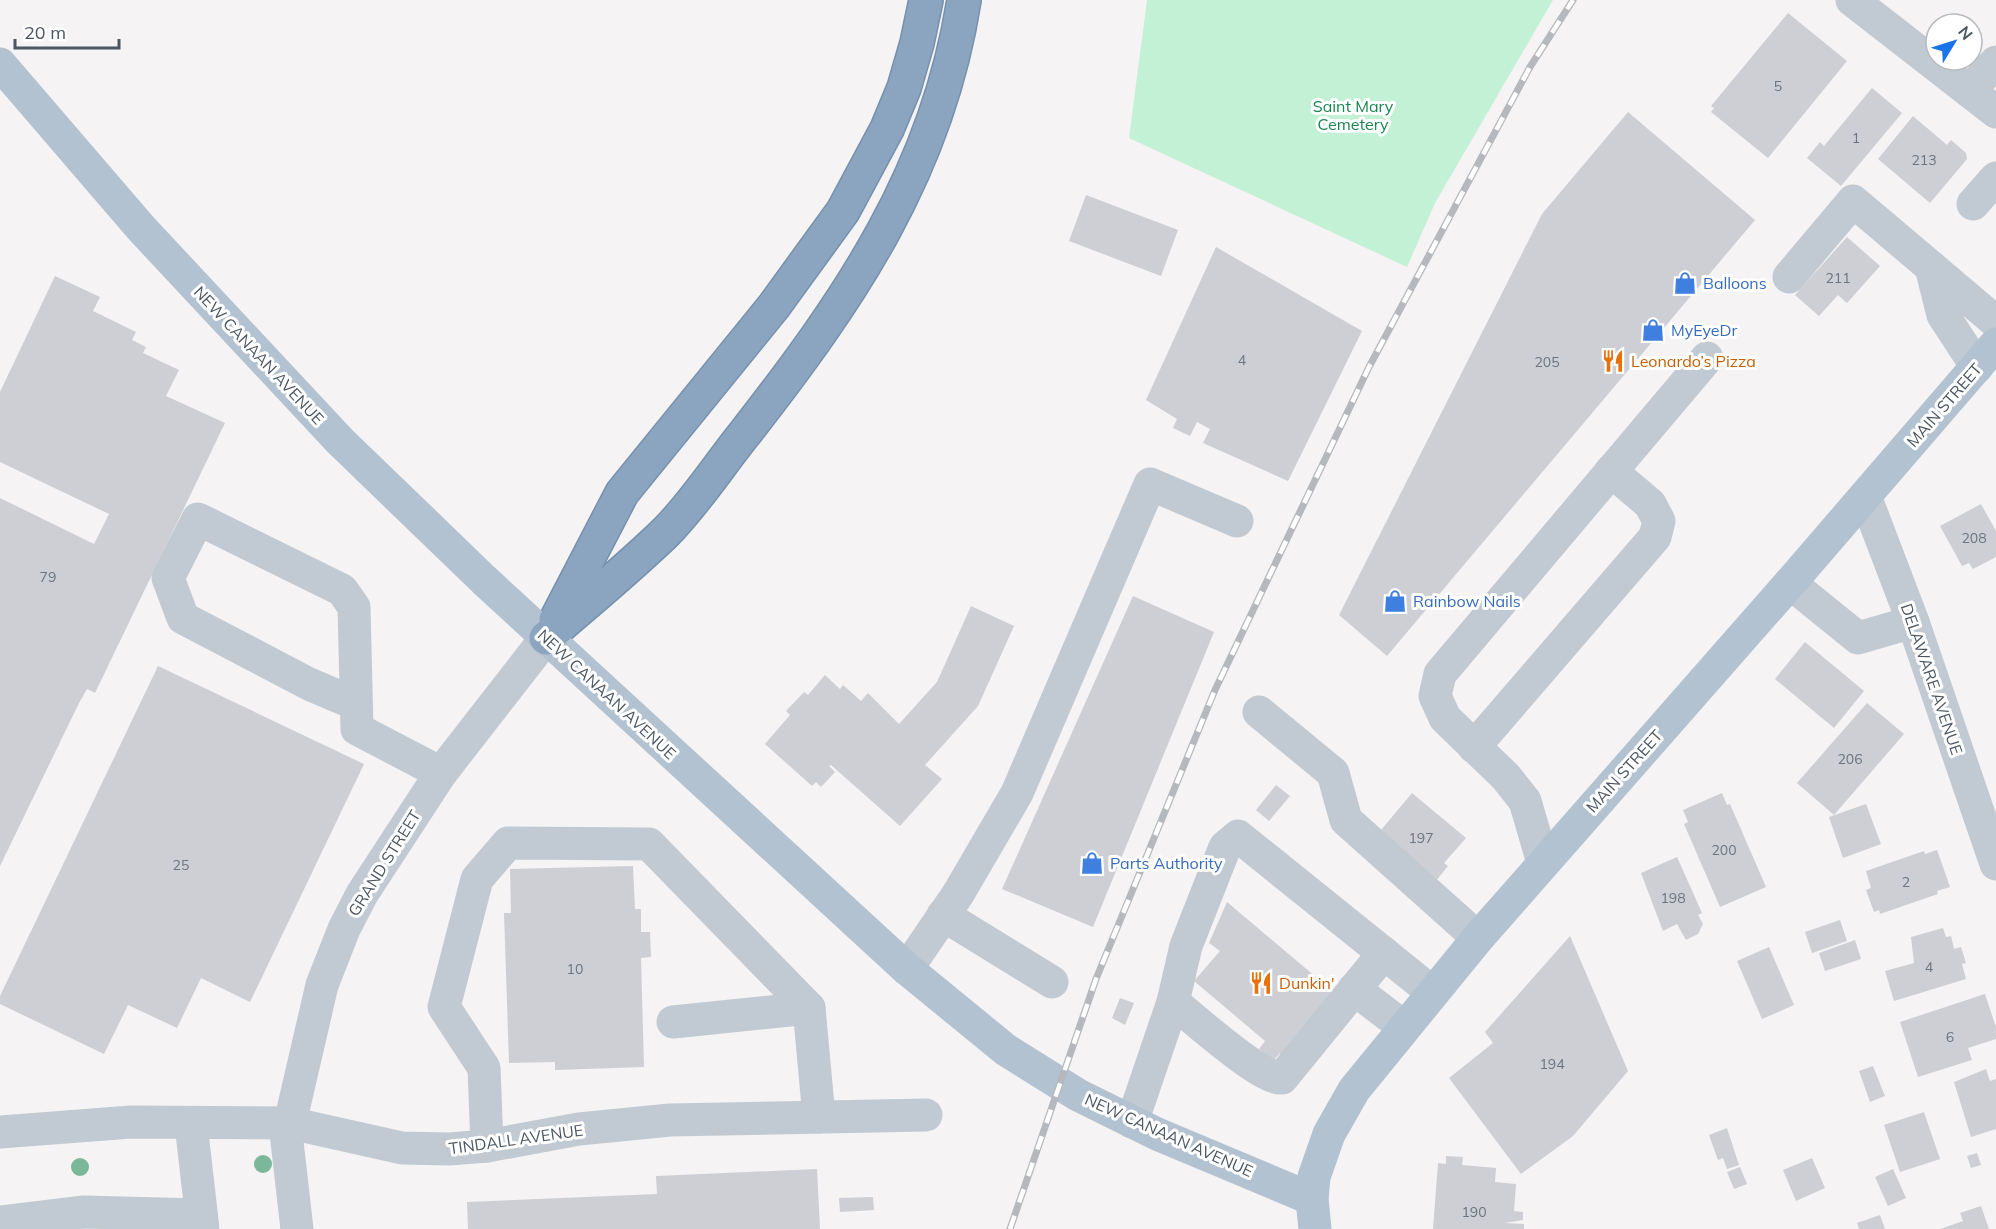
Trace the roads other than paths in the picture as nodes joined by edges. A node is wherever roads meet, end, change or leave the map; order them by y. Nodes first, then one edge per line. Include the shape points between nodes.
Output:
1 (926, 0) edge
2 (964, 0) edge
3 (1852, 0) edge
4 (1996, 62) edge
5 (0, 64) edge
6 (1969, 91) junction
7 (1996, 112) edge
8 (1996, 178) edge
9 (1973, 204) dead end
10 (1931, 267) junction
11 (1789, 277) dead end
12 (1996, 322) edge
13 (1986, 355) edge
14 (1707, 358) dead end
15 (1611, 471) junction
16 (1865, 496) junction
17 (1238, 520) dead end
18 (1790, 584) junction
19 (1913, 622) junction
20 (546, 638) junction
21 (356, 704) junction
22 (1259, 712) dead end
23 (1474, 747) junction
24 (441, 773) junction
25 (1543, 863) junction
26 (1996, 864) edge
27 (943, 915) junction
28 (1478, 938) junction
29 (1384, 953) junction
30 (907, 969) junction
31 (1052, 982) dead end
32 (1354, 989) junction
33 (1432, 992) junction
34 (1173, 1002) junction
35 (809, 1008) junction
36 (673, 1022) dead end
37 (1404, 1027) junction
38 (926, 1114) dead end
39 (819, 1117) junction
40 (1132, 1122) junction
41 (288, 1123) junction
42 (190, 1124) junction
43 (0, 1132) edge
44 (487, 1146) junction
45 (1313, 1214) edge
46 (0, 1222) edge
47 (202, 1222) edge
48 (297, 1229) edge

1 - 20 highway via 904,88 843,211 774,306 622,493
2 - 20 highway via 933,128 896,209 846,297 792,374 667,531
3 - 6 street
4 - 6 street
5 - 20 main road, NEW CANAAN AVENUE via 141,228 274,373 415,515
6 - 7 street
8 - 9 street
10 - 11 street via 1853,201
10 - 12 street
10 - 13 street via 1943,315
13 - 16 main road, MAIN STREET
14 - 15 street
15 - 23 street via 1440,674 1435,696 1445,718
15 - 23 street via 1650,504 1659,521 1655,537
16 - 18 main road, MAIN STREET
16 - 19 street, DELAWARE AVENUE
17 - 27 street via 1150,484 1017,793
18 - 19 street via 1858,638
18 - 25 main road, MAIN STREET
19 - 26 street, DELAWARE AVENUE
20 - 24 street, GRAND STREET
20 - 30 main road, NEW CANAAN AVENUE
21 - 21 street via 354,607 342,590 198,519 168,578 183,618 309,684
21 - 24 street via 357,729
22 - 28 street via 1334,773 1346,820
23 - 25 street via 1525,801
24 - 41 street, GRAND STREET via 382,861 344,928 322,985
25 - 28 main road, MAIN STREET
27 - 30 street
27 - 31 street
28 - 33 main road, MAIN STREET
29 - 32 street
29 - 33 street
29 - 34 street via 1238,837 1225,847 1186,946
30 - 40 main road, NEW CANAAN AVENUE via 1006,1050 1078,1095
32 - 34 street via 1282,1078 1274,1079
32 - 37 street
33 - 37 main road, MAIN STREET
34 - 40 street
35 - 36 street
35 - 39 street
35 - 44 street via 649,844 508,843 477,879 444,1007 484,1068
37 - 45 main road, MAIN STREET via 1354,1090 1329,1134 1314,1177
38 - 39 street, TINDALL AVENUE
39 - 44 street, TINDALL AVENUE via 670,1120
40 - 45 main road, NEW CANAAN AVENUE
41 - 42 street, TINDALL AVENUE
41 - 44 street, TINDALL AVENUE via 402,1148
41 - 48 street, GRAND STREET
42 - 43 street, TINDALL AVENUE via 131,1122
42 - 47 street
46 - 47 street via 84,1212

